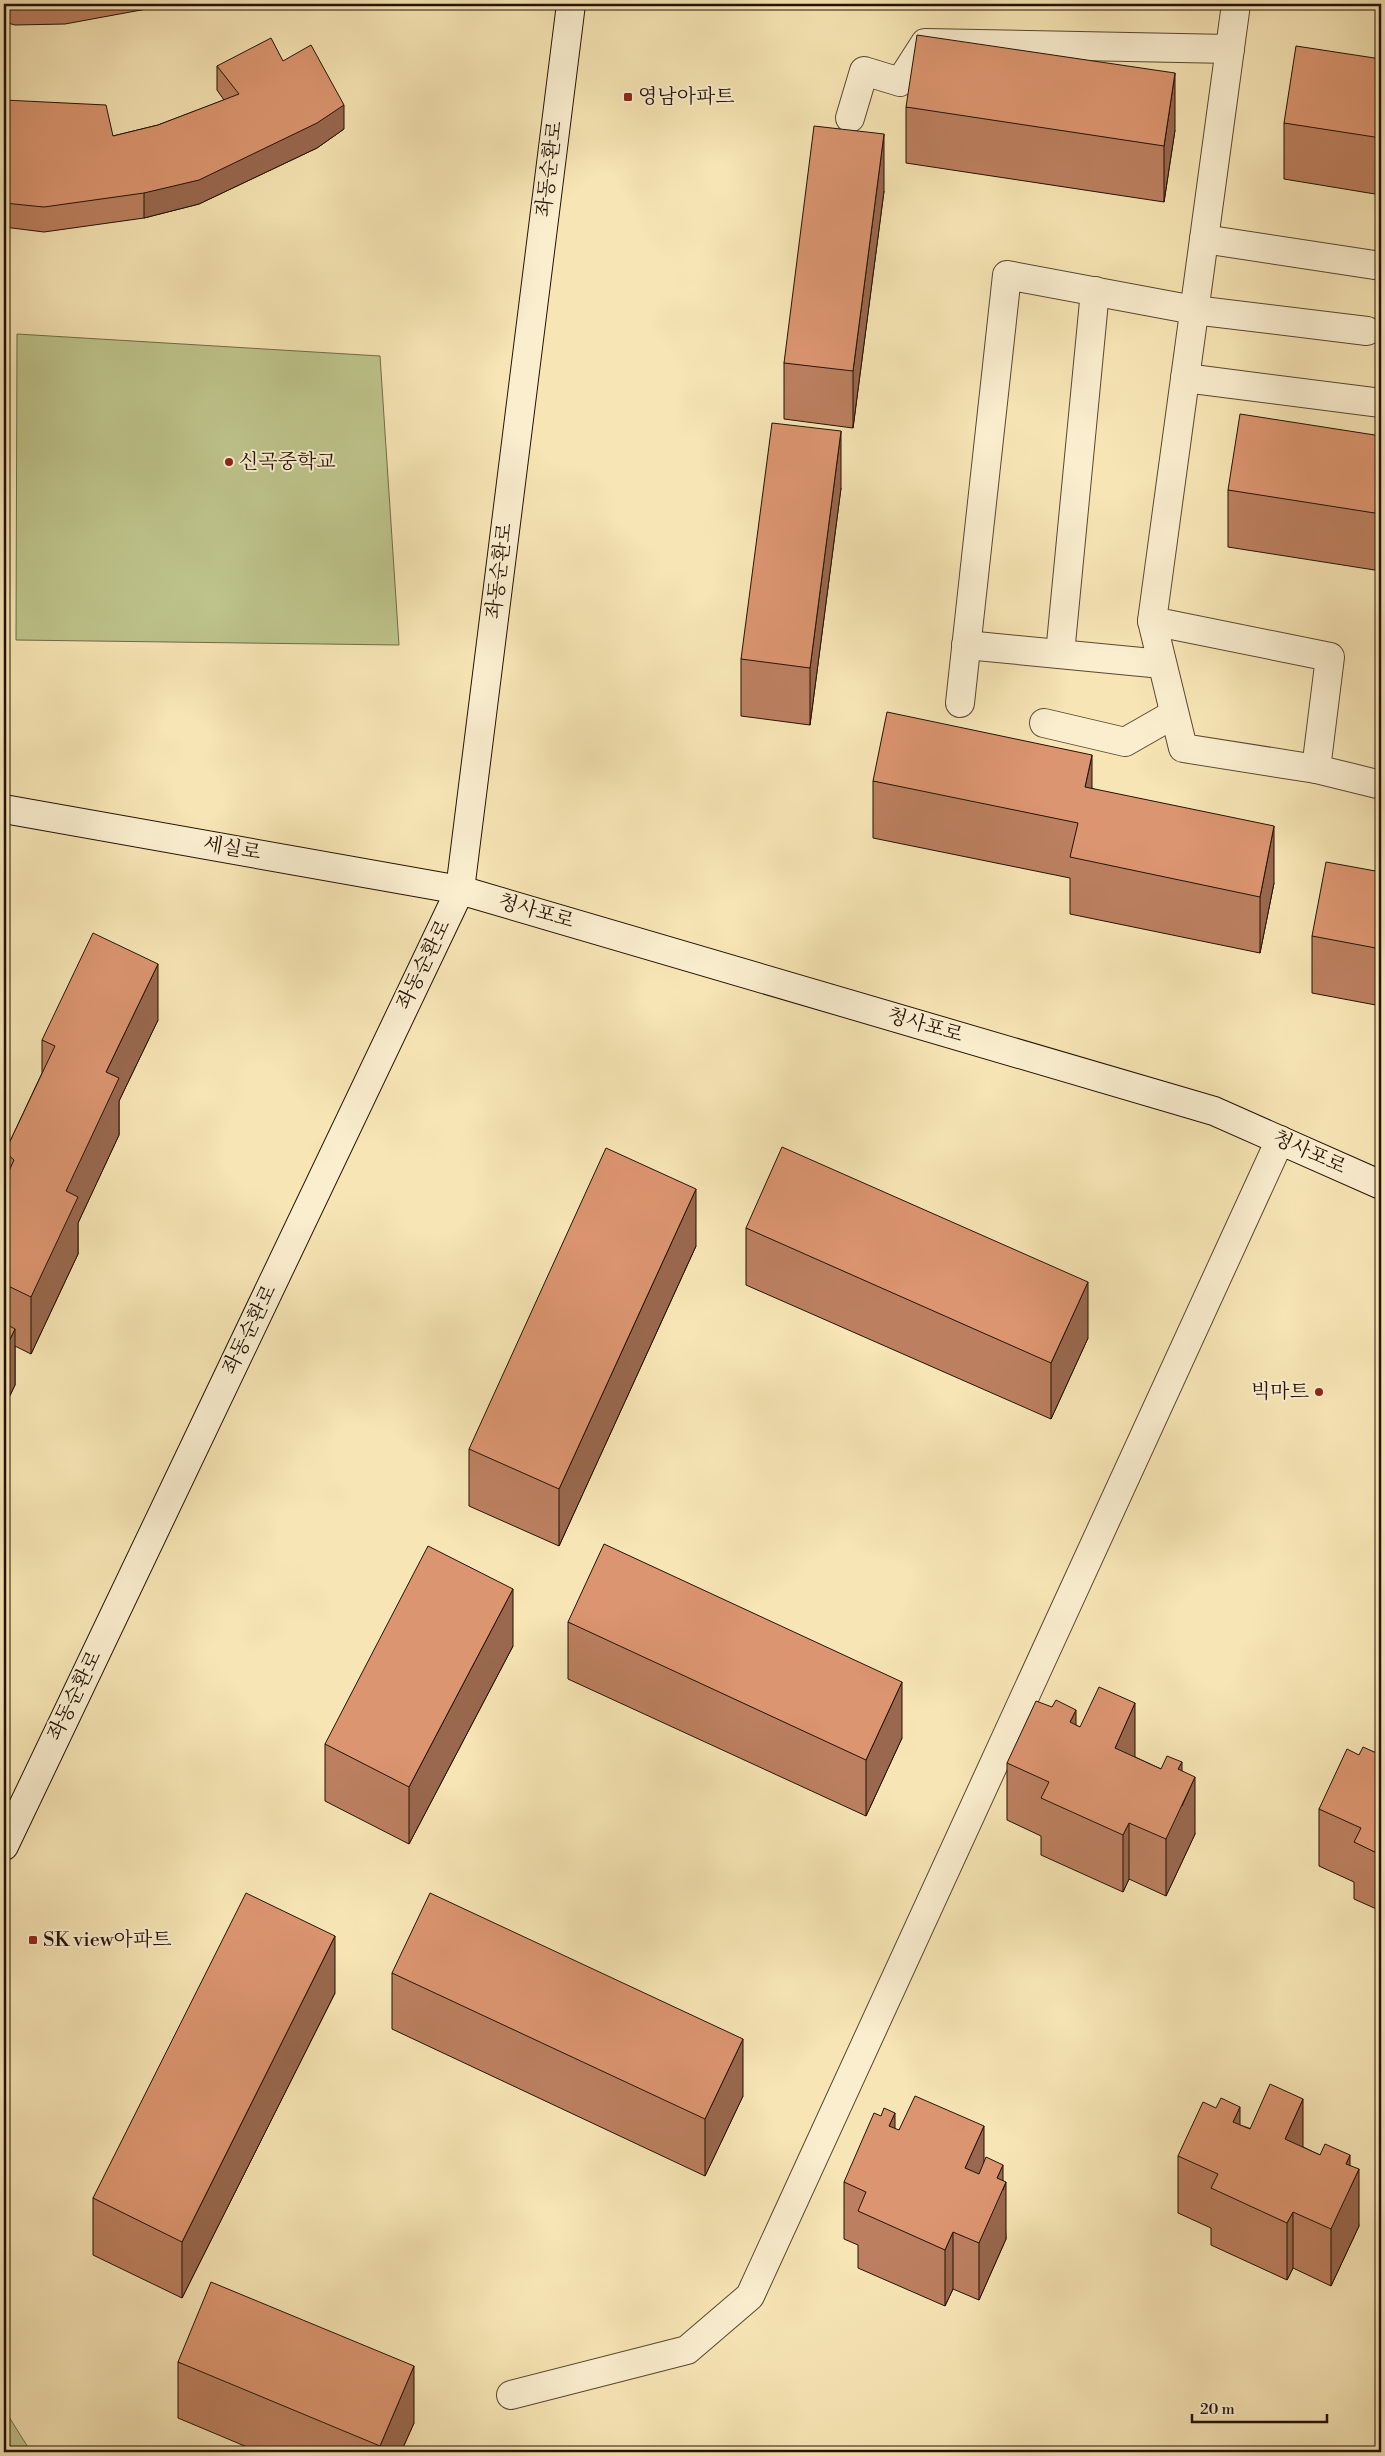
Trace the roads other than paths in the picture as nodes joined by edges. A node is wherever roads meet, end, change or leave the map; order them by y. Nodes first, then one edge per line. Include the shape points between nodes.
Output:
1 (571, 4) edge
2 (1236, 4) edge
3 (1230, 49) junction
4 (850, 118) dead end
5 (1204, 239) junction
6 (1381, 266) edge
7 (1095, 291) junction
8 (1194, 310) junction
9 (1367, 332) dead end
10 (1185, 378) junction
11 (1381, 403) edge
12 (1152, 621) junction
13 (966, 645) junction
14 (1060, 654) junction
15 (1162, 664) junction
16 (960, 703) dead end
17 (1174, 714) junction
18 (1044, 723) dead end
19 (1316, 769) junction
20 (1381, 785) edge
21 (4, 809) edge
22 (460, 890) junction
23 (1280, 1140) junction
24 (1381, 1185) edge
25 (4, 1846) edge
26 (511, 2395) dead end

1 - 22 street, 좌동순환로
2 - 3 street
3 - 4 street via 925,43 900,82 864,71
3 - 5 street
5 - 6 street
5 - 8 street
7 - 8 street
7 - 13 street via 1008,275
7 - 14 street
8 - 9 street
8 - 10 street
10 - 11 street
10 - 12 street
12 - 15 street
12 - 19 street via 1330,657
13 - 14 street
13 - 16 street
14 - 15 street
15 - 17 street
17 - 18 street via 1125,742
17 - 19 street via 1183,748
19 - 20 street
21 - 22 street, 세실로
22 - 23 street, 청사포로 via 1214,1111
22 - 25 street, 좌동순환로
23 - 24 street, 청사포로
23 - 26 street via 750,2296 687,2350

